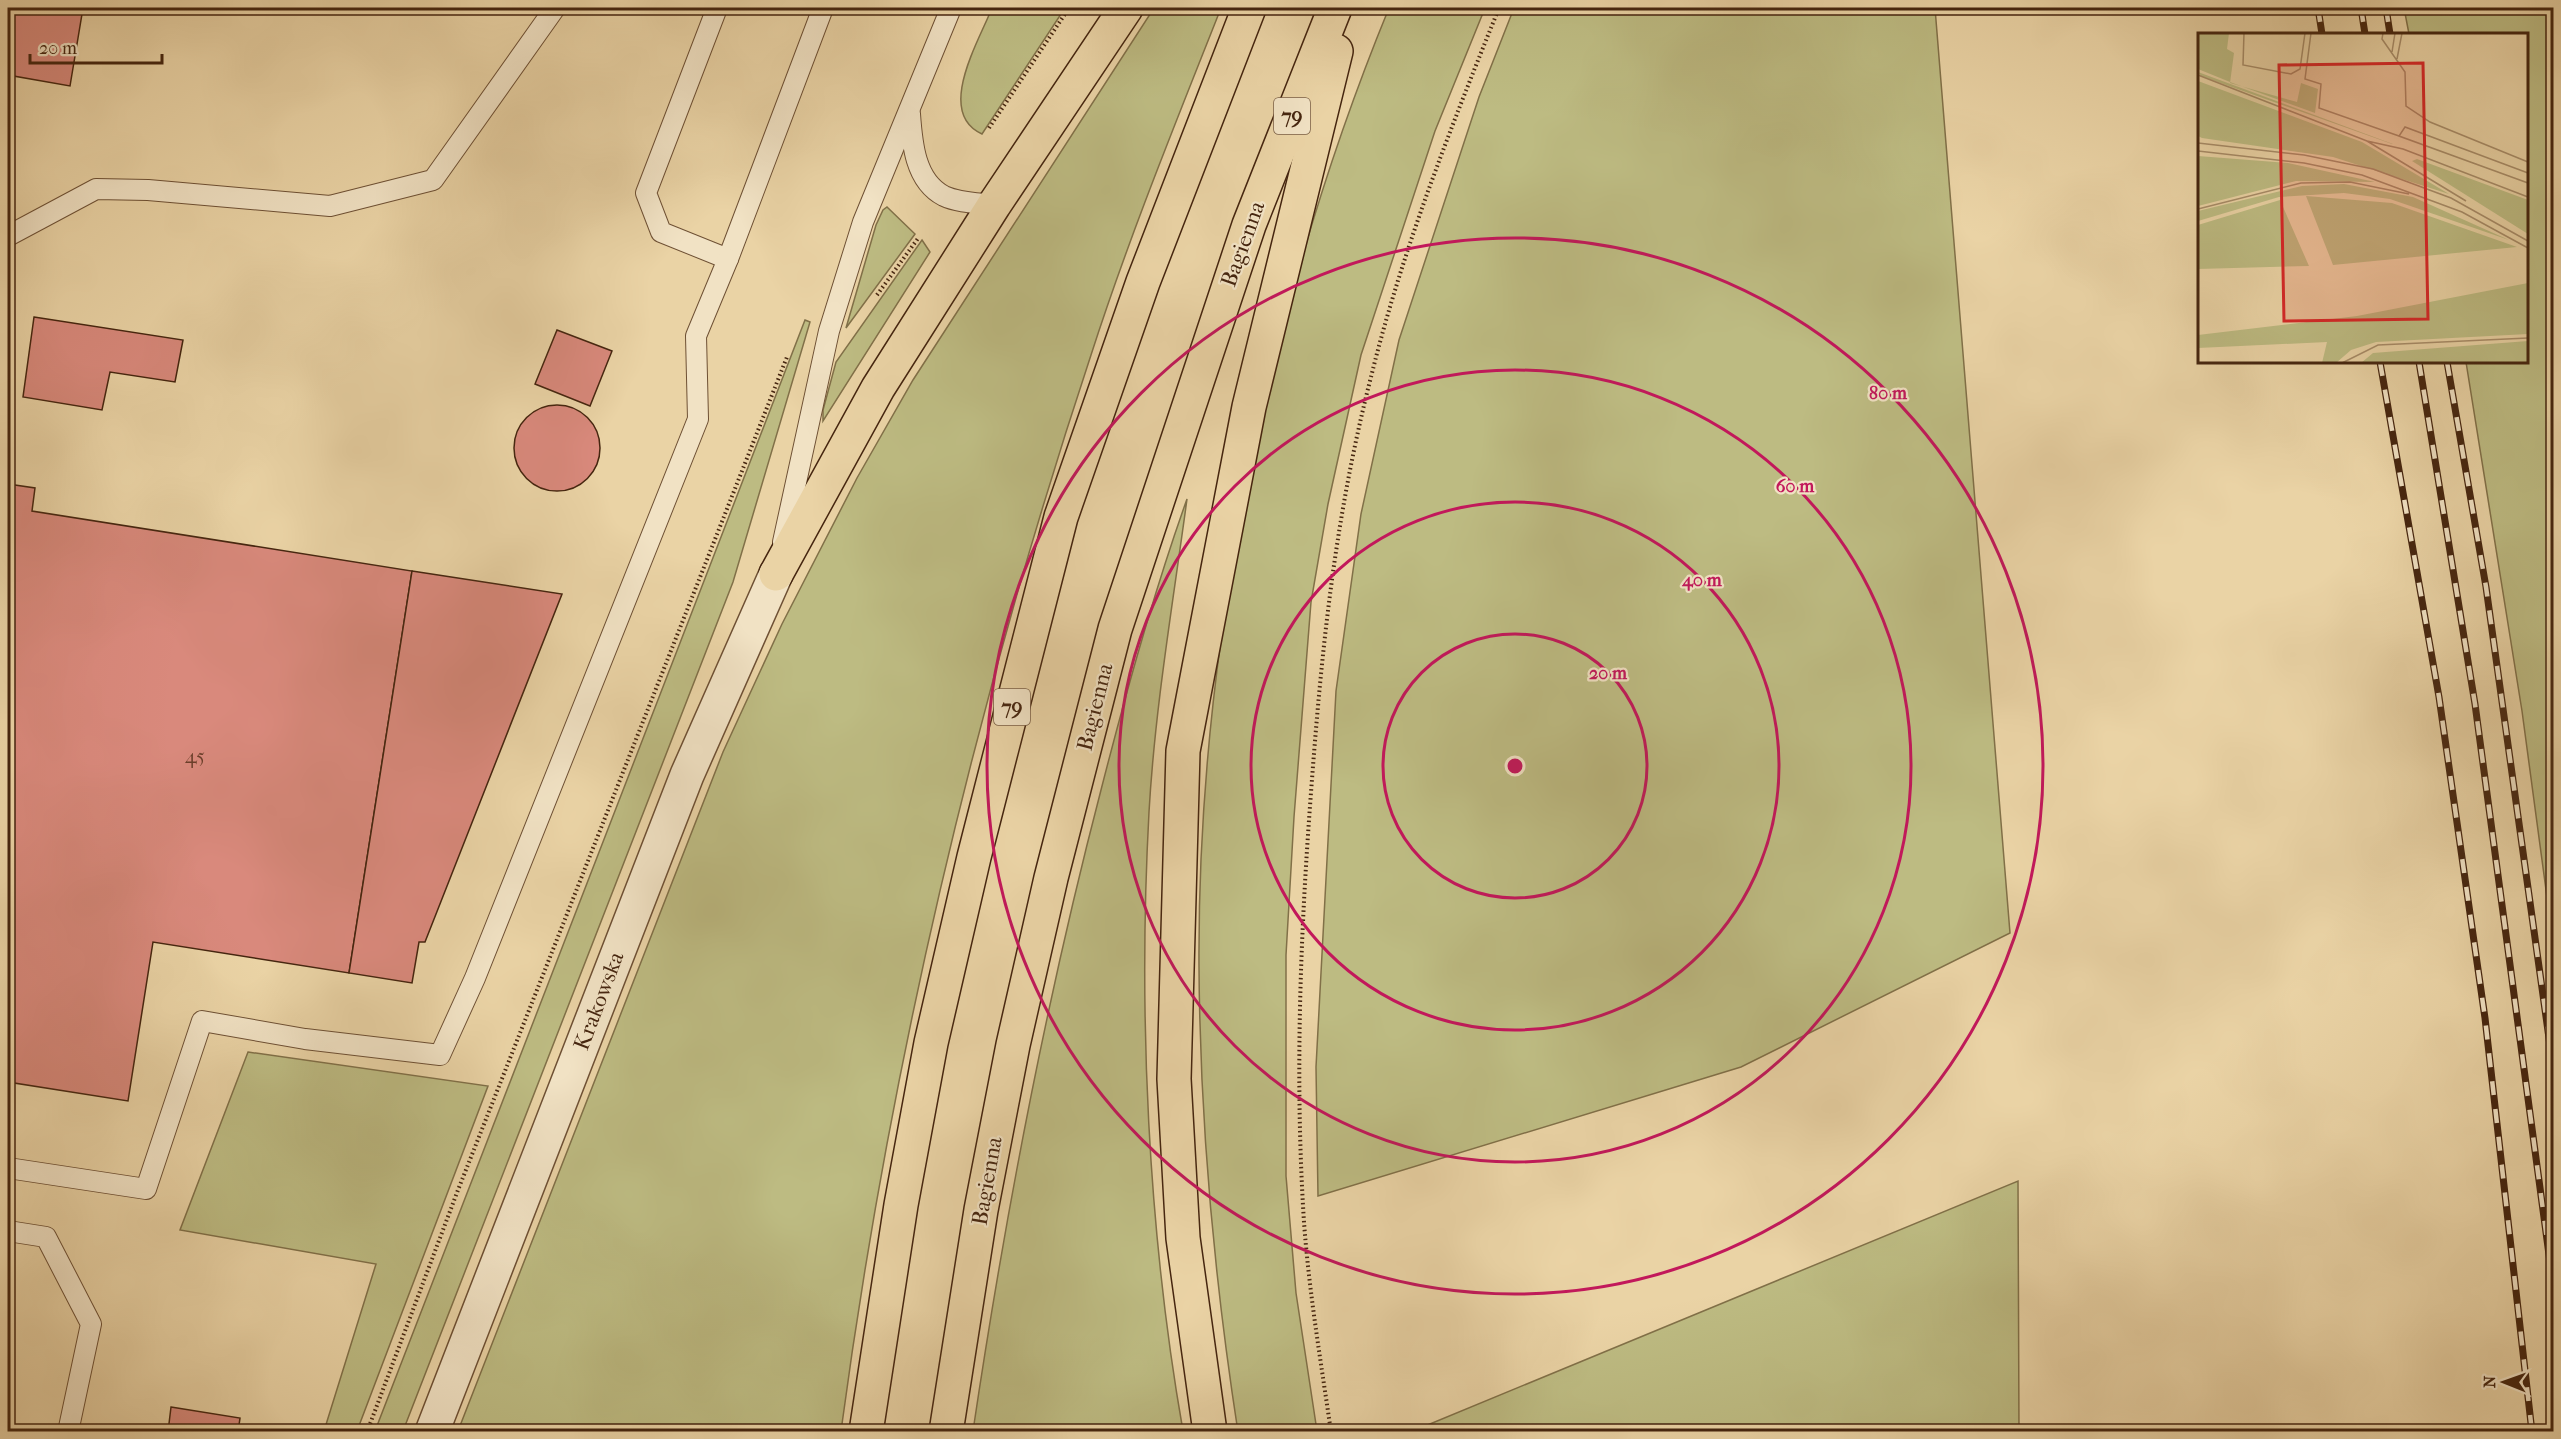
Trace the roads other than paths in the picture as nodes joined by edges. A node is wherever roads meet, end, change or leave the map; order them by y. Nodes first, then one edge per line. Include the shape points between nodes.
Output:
1 (555, 8) edge
2 (717, 8) edge
3 (823, 8) edge
4 (951, 8) edge
5 (1126, 8) edge
6 (1248, 8) edge
7 (1335, 8) edge
8 (1347, 8) edge
9 (910, 109) junction
10 (994, 205) junction
11 (8, 236) edge
12 (728, 259) junction
13 (776, 574) junction
14 (8, 1168) edge
15 (8, 1231) edge
16 (68, 1431) edge
17 (432, 1431) edge
18 (866, 1431) edge
19 (946, 1431) edge
20 (1209, 1431) edge

1 - 11 lane via 433,180 330,207 96,189
2 - 12 lane via 646,193 661,232
3 - 12 lane
4 - 9 lane
5 - 10 main road
6 - 18 main road, 79 via 1143,282 1061,517 974,856 931,1043
7 - 19 main road, Bagienna / 79 via 1249,225 1115,629 1051,878 1013,1046 981,1210
8 - 20 main road via 1249,407 1183,751 1174,1079 1183,1238
9 - 10 lane via 912,148 928,183 944,196
9 - 13 lane via 863,222 829,330
10 - 13 main road via 878,388
12 - 14 lane via 696,336 698,419 475,978 440,1055 202,1022 146,1189
13 - 17 street, Krakowska via 687,775
15 - 16 lane via 46,1237 91,1324

